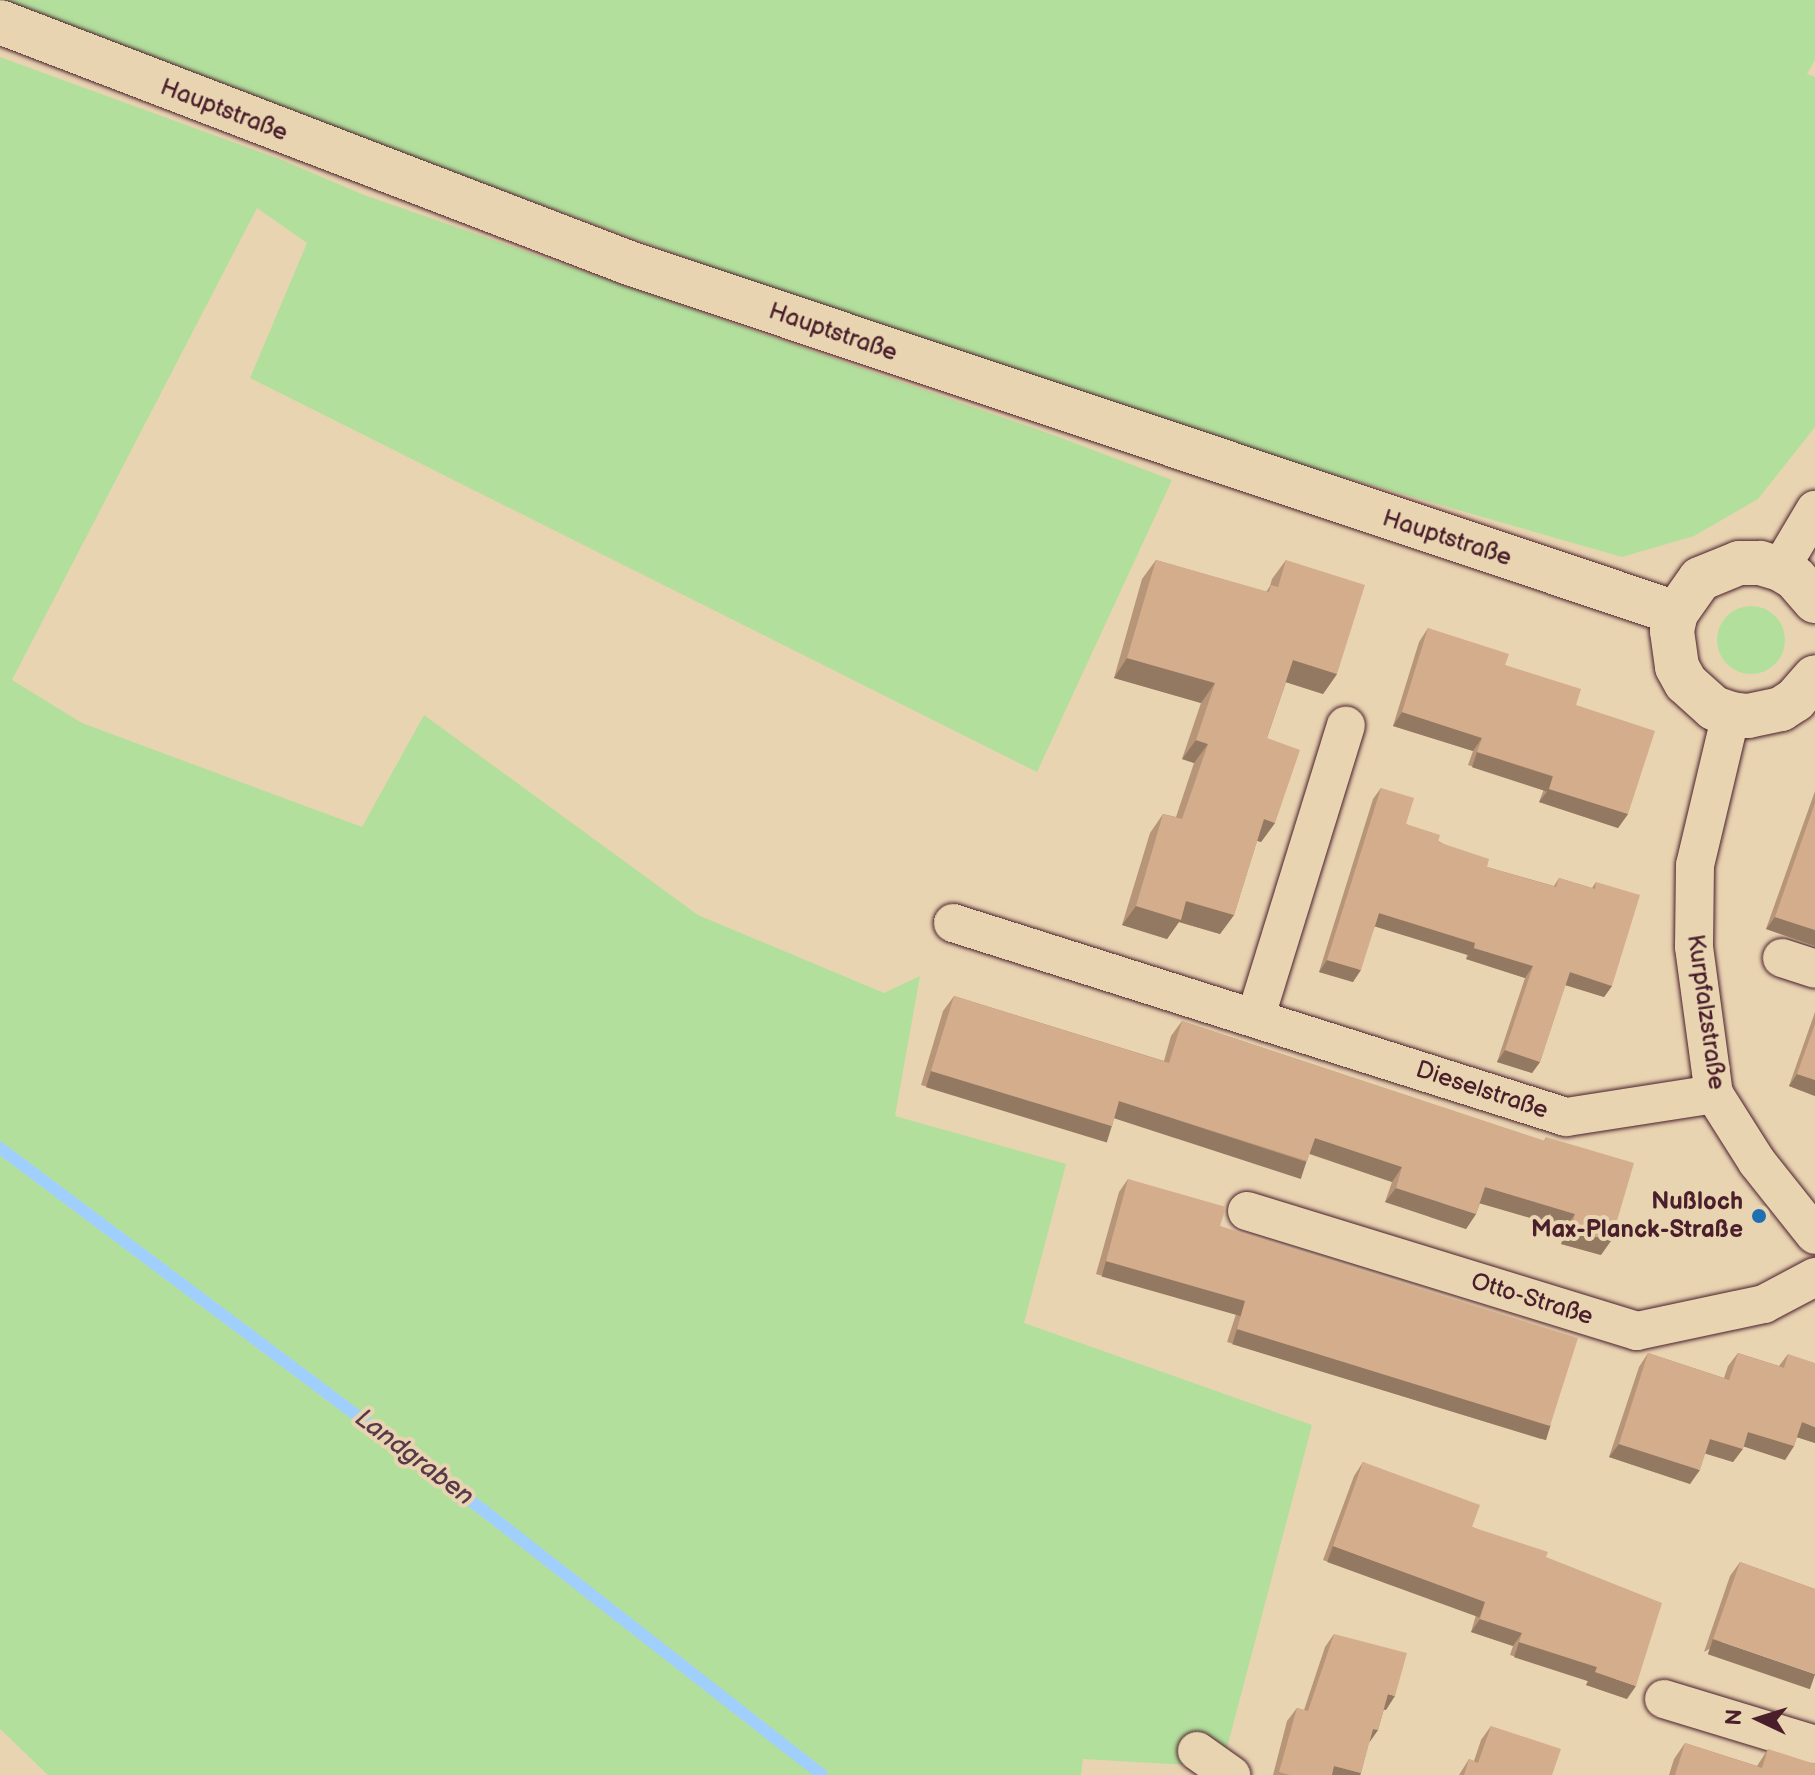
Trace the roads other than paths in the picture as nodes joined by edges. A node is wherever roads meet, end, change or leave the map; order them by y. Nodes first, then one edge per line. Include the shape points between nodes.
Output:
1 (0, 22) edge
2 (1815, 510) edge
3 (1780, 569) junction
4 (1815, 601) edge
5 (1676, 613) junction
6 (1815, 677) edge
7 (1731, 714) junction
8 (1346, 726) dead end
9 (953, 923) dead end
10 (1256, 1016) junction
11 (1714, 1094) junction
12 (1247, 1211) dead end
13 (1815, 1235) edge
14 (1815, 1277) edge
15 (1664, 1699) dead end
16 (1815, 1745) edge
17 (1197, 1751) dead end
18 (1231, 1775) edge

1 - 5 main road, Hauptstraße via 629,263
2 - 3 street
3 - 4 main road
3 - 5 main road via 1760,563 1719,568 1700,579
5 - 7 main road via 1673,649 1686,683 1706,702
6 - 7 main road via 1781,709
7 - 11 street, Kurpfalzstraße via 1695,865 1694,947
8 - 10 street
9 - 10 street, Dieselstraße
10 - 11 street, Dieselstraße via 1566,1117
11 - 13 street, Kurpfalzstraße via 1757,1162
12 - 14 street, Otto-Straße via 1637,1331 1764,1304
15 - 16 street
17 - 18 street

